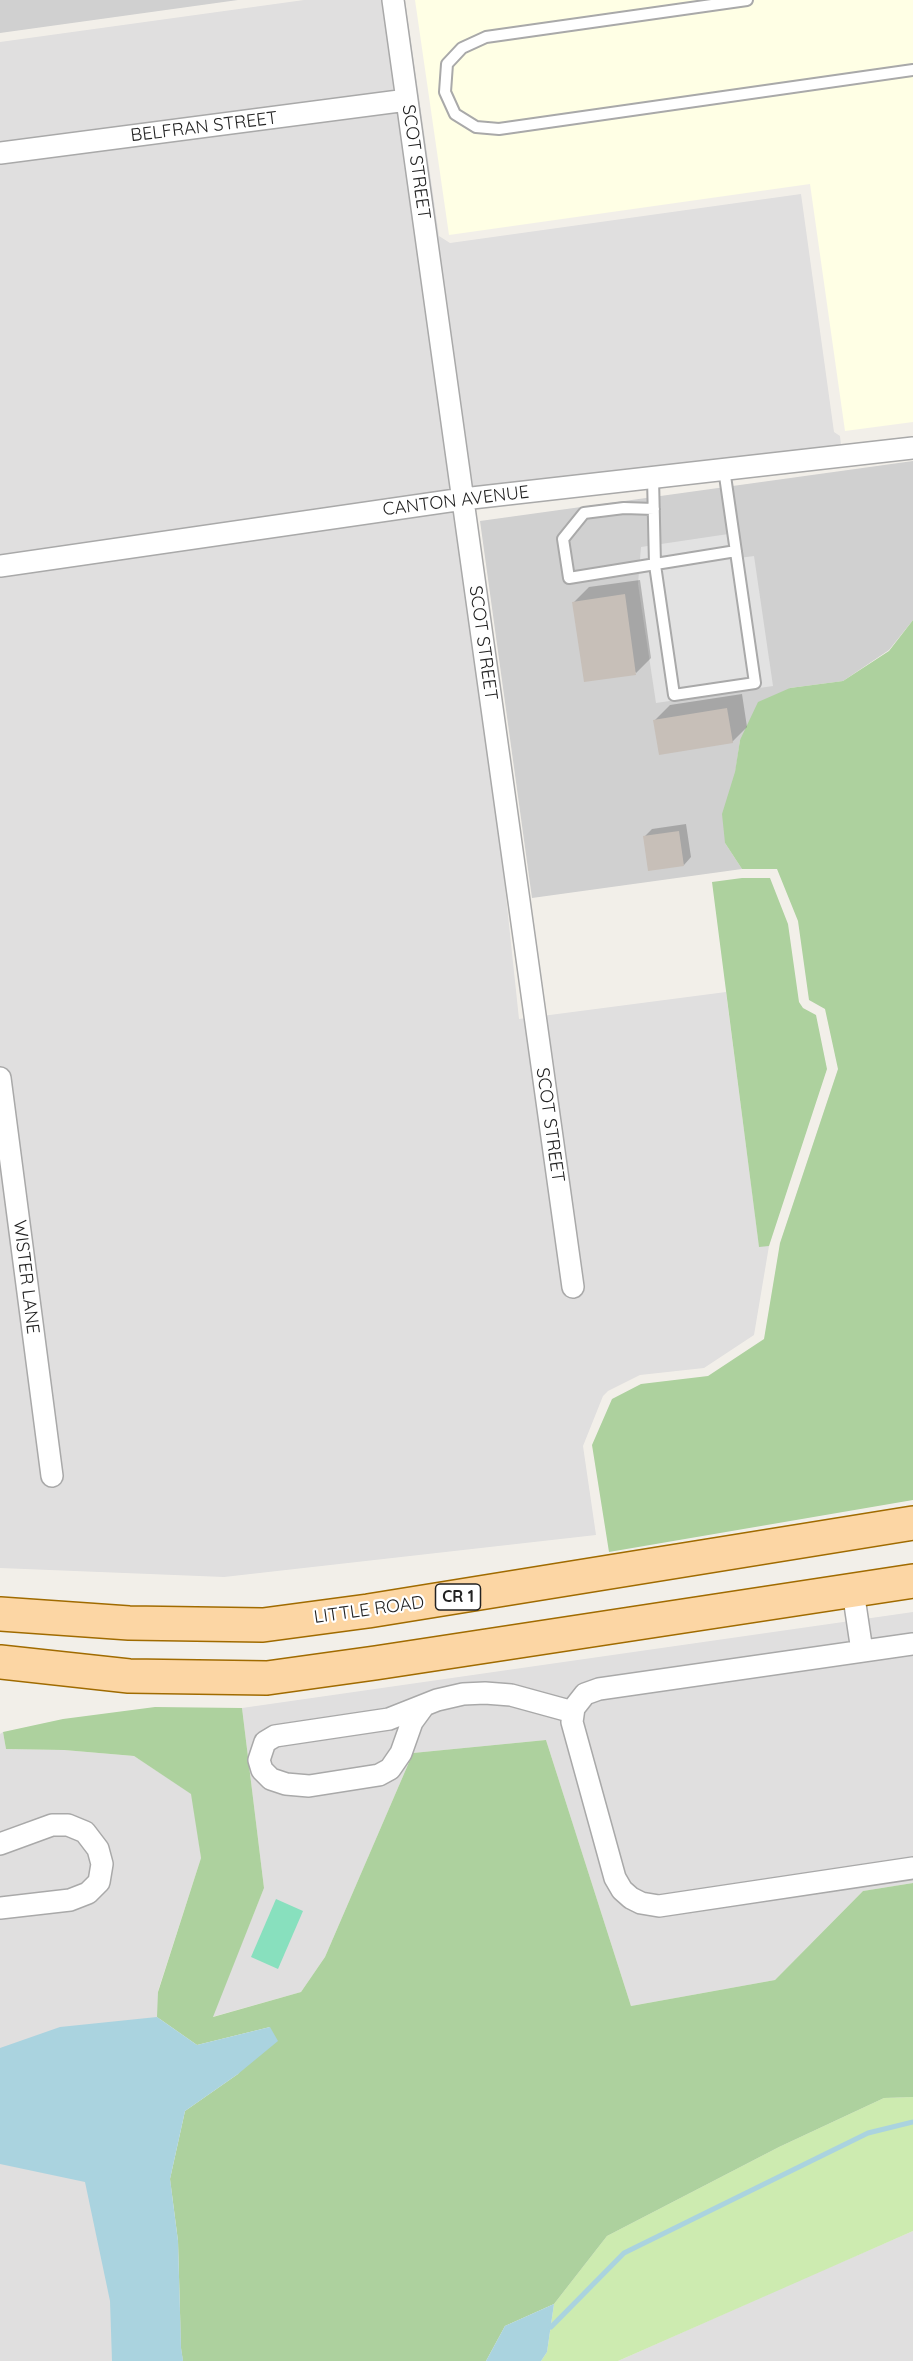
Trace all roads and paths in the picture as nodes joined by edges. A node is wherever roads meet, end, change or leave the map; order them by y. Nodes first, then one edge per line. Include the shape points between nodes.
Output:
1 (393, 0) edge
2 (747, 0) edge
3 (913, 70) edge
4 (407, 100) junction
5 (0, 153) edge
6 (913, 448) edge
7 (724, 469) junction
8 (653, 478) junction
9 (463, 499) junction
10 (654, 509) junction
11 (736, 551) junction
12 (655, 565) junction
13 (0, 566) edge
14 (0, 1078) edge
15 (573, 1287) dead end
16 (52, 1476) dead end
17 (913, 1523) edge
18 (913, 1581) edge
19 (853, 1591) junction
20 (0, 1614) edge
21 (913, 1644) edge
22 (862, 1651) junction
23 (0, 1662) edge
24 (423, 1707) junction
25 (573, 1712) junction
26 (0, 1844) edge
27 (913, 1868) edge
28 (0, 1908) edge

1 - 4 street, SCOT STREET
2 - 3 lane via 486,37 462,48 447,64 445,92 455,114 476,127 500,129
4 - 5 street, BELFRAN STREET
4 - 9 street, SCOT STREET
6 - 7 street, CANTON AVENUE
7 - 8 street, CANTON AVENUE
7 - 11 lane
8 - 9 street, CANTON AVENUE
8 - 10 lane
9 - 13 street, CANTON AVENUE
9 - 15 street, SCOT STREET
10 - 12 lane
10 - 12 lane via 584,513 562,539 569,578
11 - 12 lane
11 - 12 lane via 755,684 674,695
14 - 16 street, WISTER LANE
17 - 20 main road, LITTLE ROAD / CR 1 via 263,1625 129,1623
18 - 19 main road
19 - 22 street
19 - 23 main road via 267,1678 129,1676
21 - 22 street
22 - 25 street via 599,1689 585,1694
24 - 24 street via 389,1719 275,1736 265,1742 259,1760 262,1770 271,1779 285,1784 309,1785 379,1775 390,1769 401,1754 412,1722
24 - 25 street via 463,1694 485,1693 511,1695
25 - 27 street via 572,1722 615,1878 622,1890 641,1903 659,1906
26 - 28 street via 51,1825 68,1825 85,1832 98,1849 102,1864 99,1882 87,1893 70,1900

